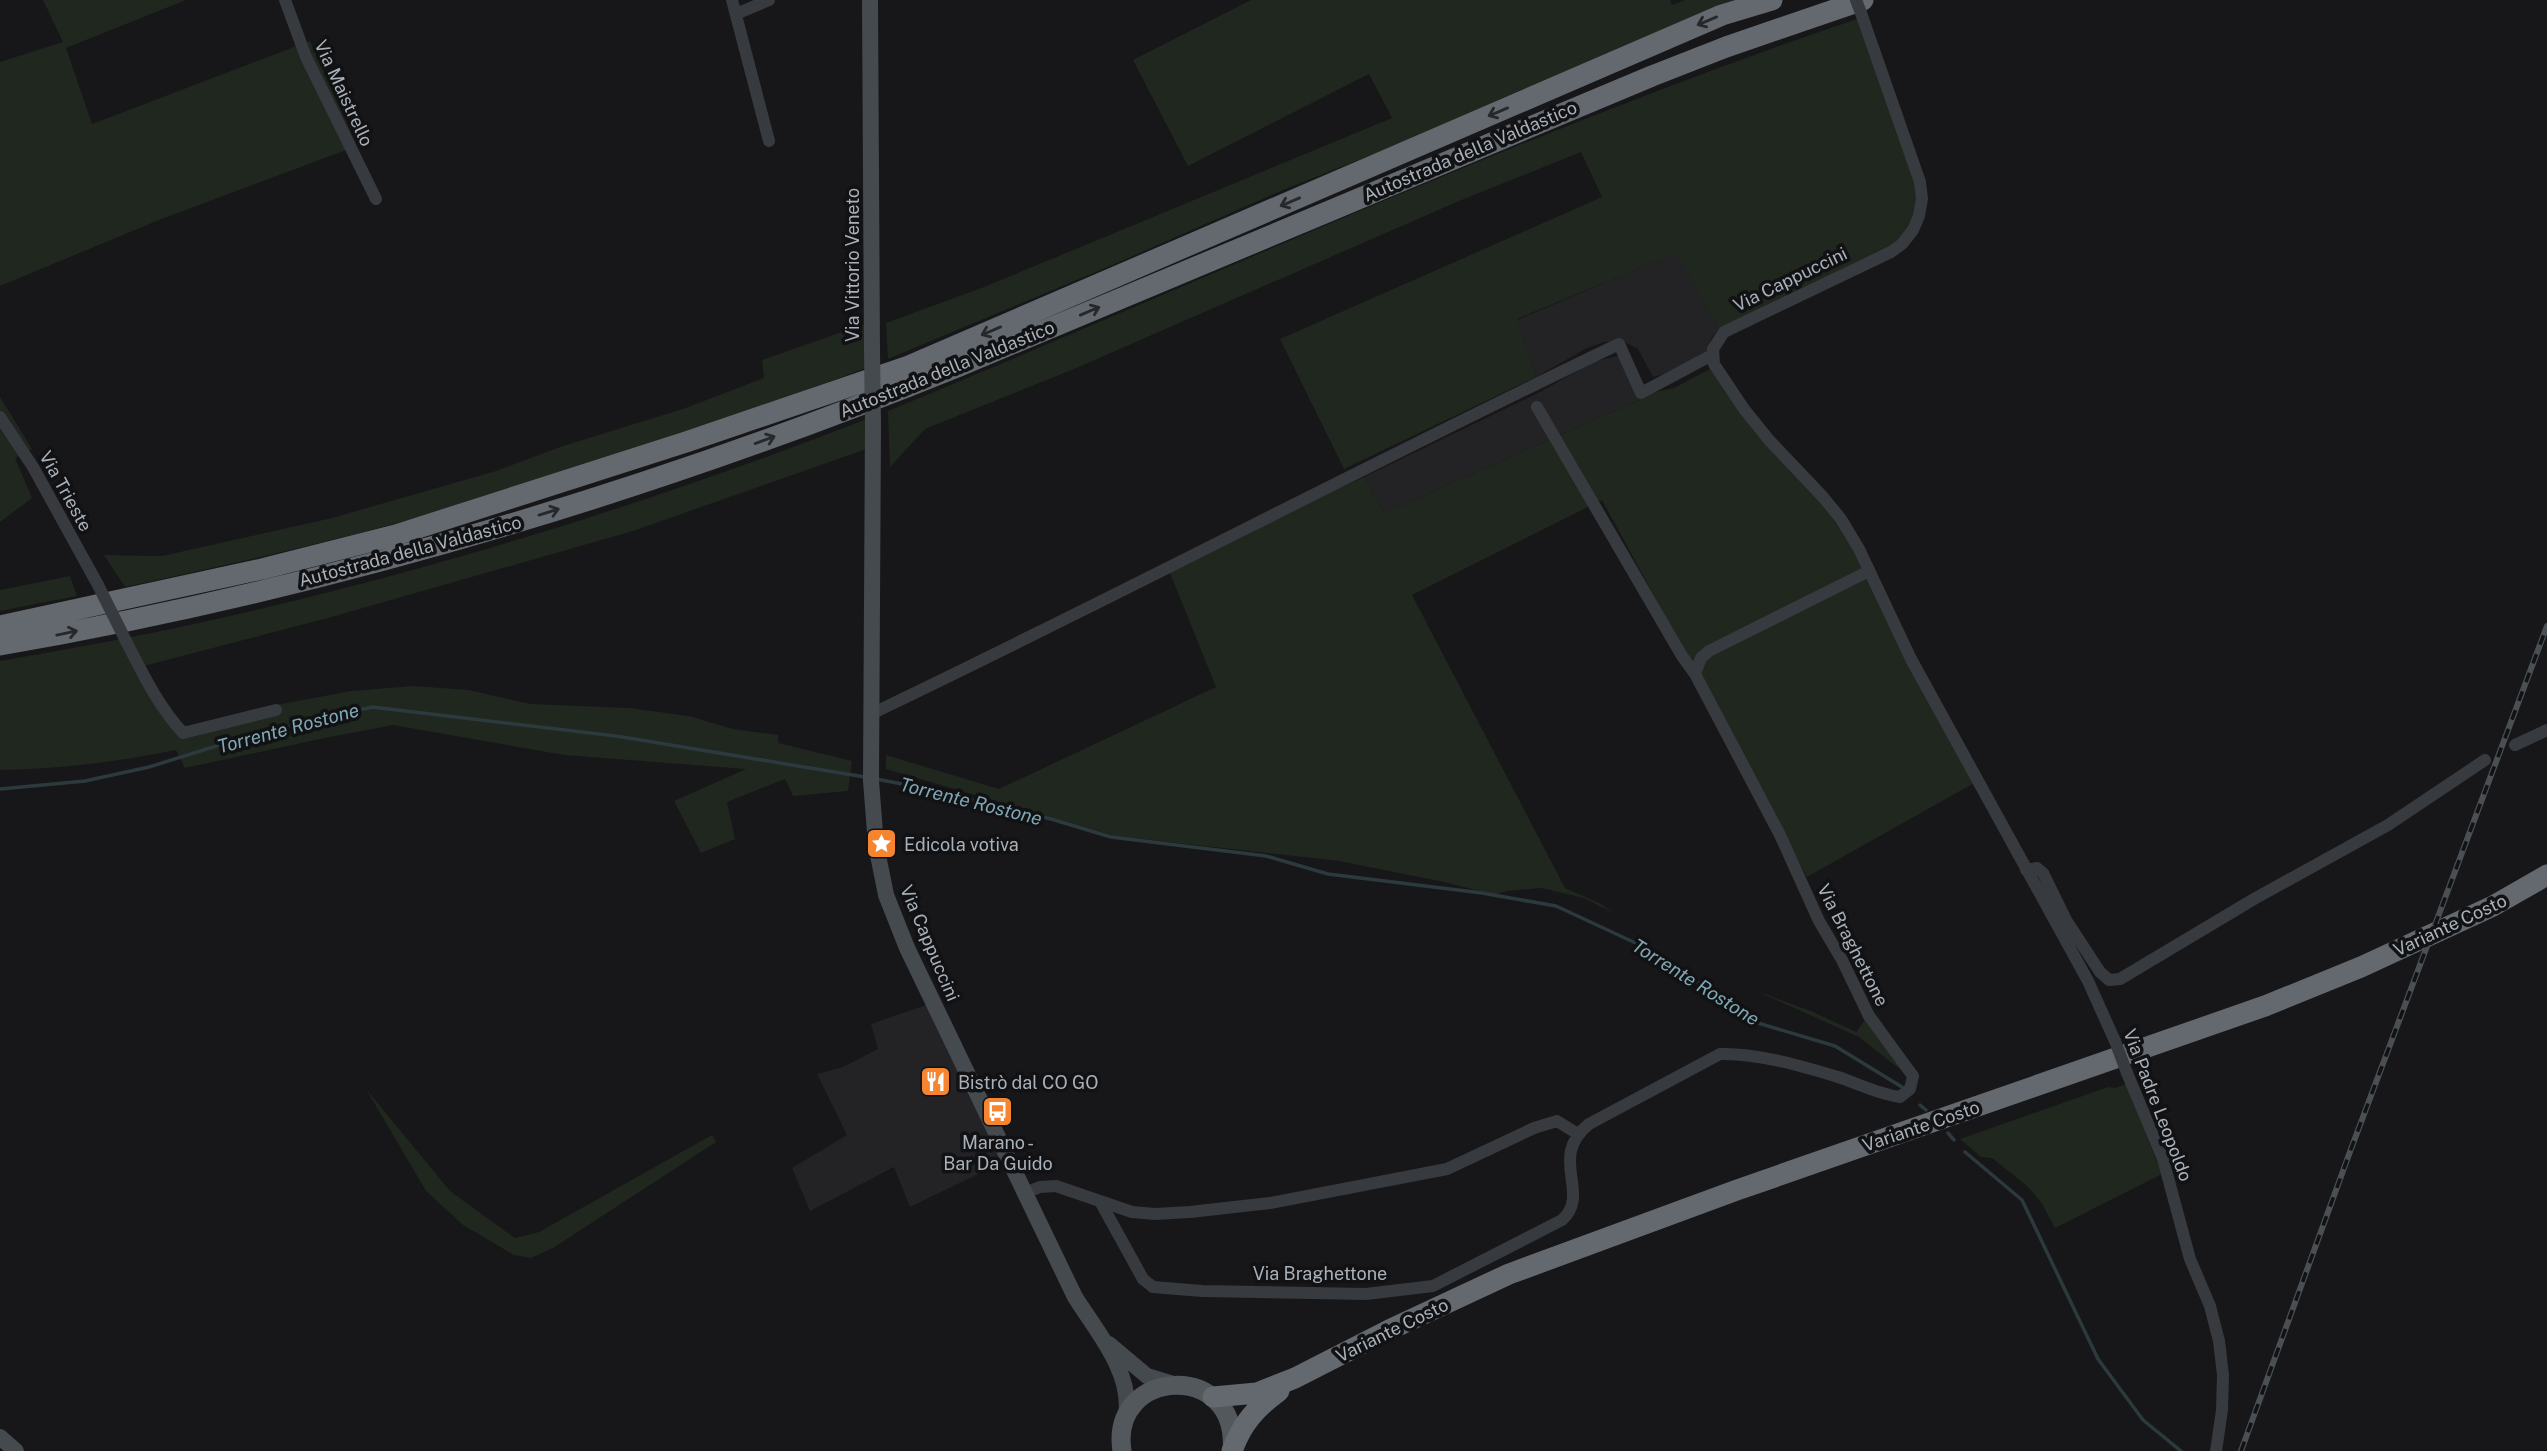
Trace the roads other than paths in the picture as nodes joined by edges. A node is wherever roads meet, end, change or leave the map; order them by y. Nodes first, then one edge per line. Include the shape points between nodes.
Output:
1 (285, 0) edge
2 (732, 0) edge
3 (769, 0) edge
4 (870, 0) edge
5 (1772, 0) edge
6 (1856, 0) edge
7 (1862, 7) edge
8 (736, 14) junction
9 (769, 141) dead end
10 (376, 199) dead end
11 (1712, 355) junction
12 (1537, 407) dead end
13 (0, 417) edge
14 (873, 529) joint
15 (1869, 571) junction
16 (0, 626) edge
17 (0, 645) edge
18 (1695, 674) junction
19 (276, 710) dead end
20 (871, 714) junction
21 (2547, 730) edge
22 (2515, 745) dead end
23 (2484, 760) dead end
24 (2026, 870) junction
25 (2547, 875) edge
26 (1578, 1133) junction
27 (1025, 1193) junction
28 (1101, 1203) junction
29 (1100, 1335) junction
30 (1295, 1378) junction
31 (1173, 1384) junction
32 (1213, 1397) junction
33 (1126, 1417) junction
34 (0, 1437) edge
35 (1119, 1448) edge
36 (2217, 1450) edge
37 (16, 1451) edge
38 (1232, 1451) edge

1 - 10 street, Via Maistrello via 306,57
2 - 8 street
3 - 8 street
4 - 14 main road, Via Vittorio Veneto, bridge
5 -> 16 highway, Autostrada della Valdastico via 1722,15 909,366 396,535
6 - 7 street, Via Cappuccini, bridge
7 - 11 street, Via Cappuccini via 1920,182 1922,199 1913,230 1891,252 1724,332
17 -> 7 highway, Autostrada della Valdastico via 183,609 353,568 681,471 957,367 1651,76 1726,47
8 - 9 street
11 - 15 street via 1744,408 1841,519
11 - 20 street via 1641,393 1619,344
12 - 18 street, Via Braghettone
13 - 19 street, Via Trieste, bridge via 33,467 161,707 183,733
14 - 20 main road, Via Cappuccini
15 - 18 street via 1709,651
15 - 24 street, Via Padre Leopoldo via 1911,659
18 - 26 street, Via Braghettone via 1869,1016 1913,1076 1910,1089 1900,1097 1881,1094 1772,1060 1743,1053 1720,1054
20 - 27 main road, Via Cappuccini via 876,845 886,895
21 - 22 street
23 - 24 street, Via Padre Leopoldo via 2388,825 2120,979 2109,980 2100,972 2066,920 2043,873 2037,868
24 - 36 street, Via Padre Leopoldo, bridge via 2088,981 2163,1159 2190,1259 2219,1340 2223,1375
25 - 30 highway, Variante Costo via 2481,912 2264,1006 1508,1274
26 - 28 street via 1557,1122 1534,1128 1447,1169 1270,1203 1155,1214
26 - 28 street, Via Braghettone via 1570,1147 1571,1212 1433,1286 1366,1293 1153,1287 1143,1279
27 - 28 street via 1056,1186
27 - 29 main road, Via Cappuccini via 1075,1297
29 - 31 main road, Via Cappuccini via 1147,1376
29 - 33 main road, Via Cappuccini via 1124,1381
30 - 32 highway via 1257,1393
30 - 38 highway via 1249,1416
31 - 32 main road via 1201,1389
31 - 33 main road via 1145,1394
32 - 38 main road via 1230,1422
33 - 35 main road
34 - 37 main road

